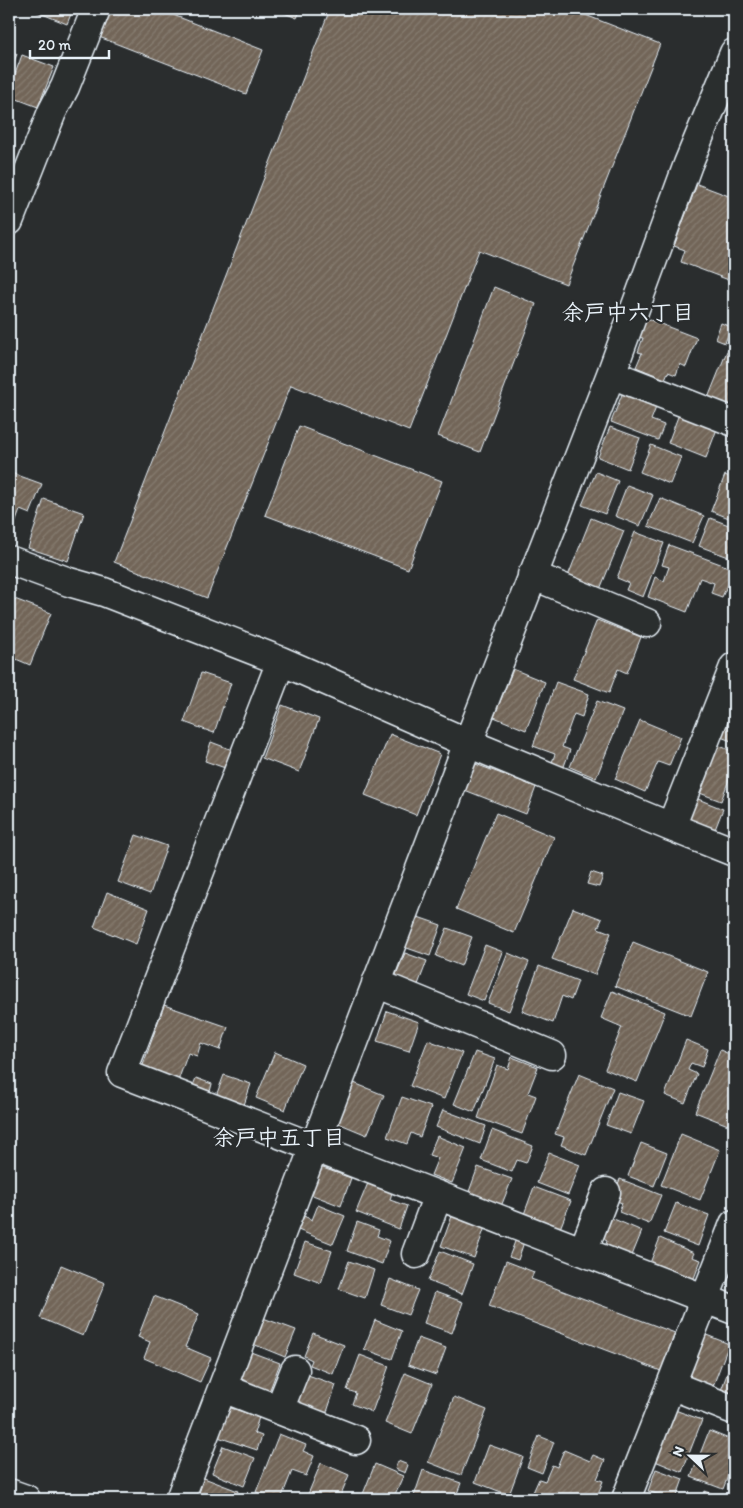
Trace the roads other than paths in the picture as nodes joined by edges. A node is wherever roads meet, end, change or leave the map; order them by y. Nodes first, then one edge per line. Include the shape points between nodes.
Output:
1 (96, 9) edge
2 (734, 53) edge
3 (9, 221) edge
4 (611, 374) junction
5 (734, 422) edge
6 (9, 560) edge
7 (532, 576) junction
8 (647, 623) dead end
9 (281, 661) junction
10 (734, 667) edge
11 (468, 743) junction
12 (671, 827) junction
13 (734, 852) edge
14 (376, 983) junction
15 (552, 1055) dead end
16 (314, 1148) junction
17 (606, 1192) dead end
18 (438, 1195) junction
19 (734, 1224) edge
20 (583, 1251) junction
21 (416, 1254) dead end
22 (705, 1298) junction
23 (734, 1310) edge
24 (295, 1370) dead end
25 (671, 1385) junction
26 (223, 1388) junction
27 (279, 1410) junction
28 (734, 1410) edge
29 (356, 1440) dead end
30 (9, 1493) edge
31 (26, 1499) edge
32 (180, 1499) edge
33 (626, 1499) edge

1 - 3 street
2 - 4 street via 688,164
4 - 5 street
4 - 7 street
6 - 9 street via 104,592
7 - 8 street
7 - 11 street
9 - 11 street
9 - 16 street via 122,1073
10 - 12 street
11 - 12 street
11 - 14 street
12 - 13 street
14 - 15 street
14 - 16 street
16 - 18 street
16 - 26 street
17 - 20 street
18 - 20 street
18 - 21 street
19 - 22 street
20 - 22 street
22 - 23 street
22 - 25 street
24 - 27 street
25 - 28 street
25 - 33 street
26 - 27 street
26 - 32 street
27 - 29 street
30 - 31 street

